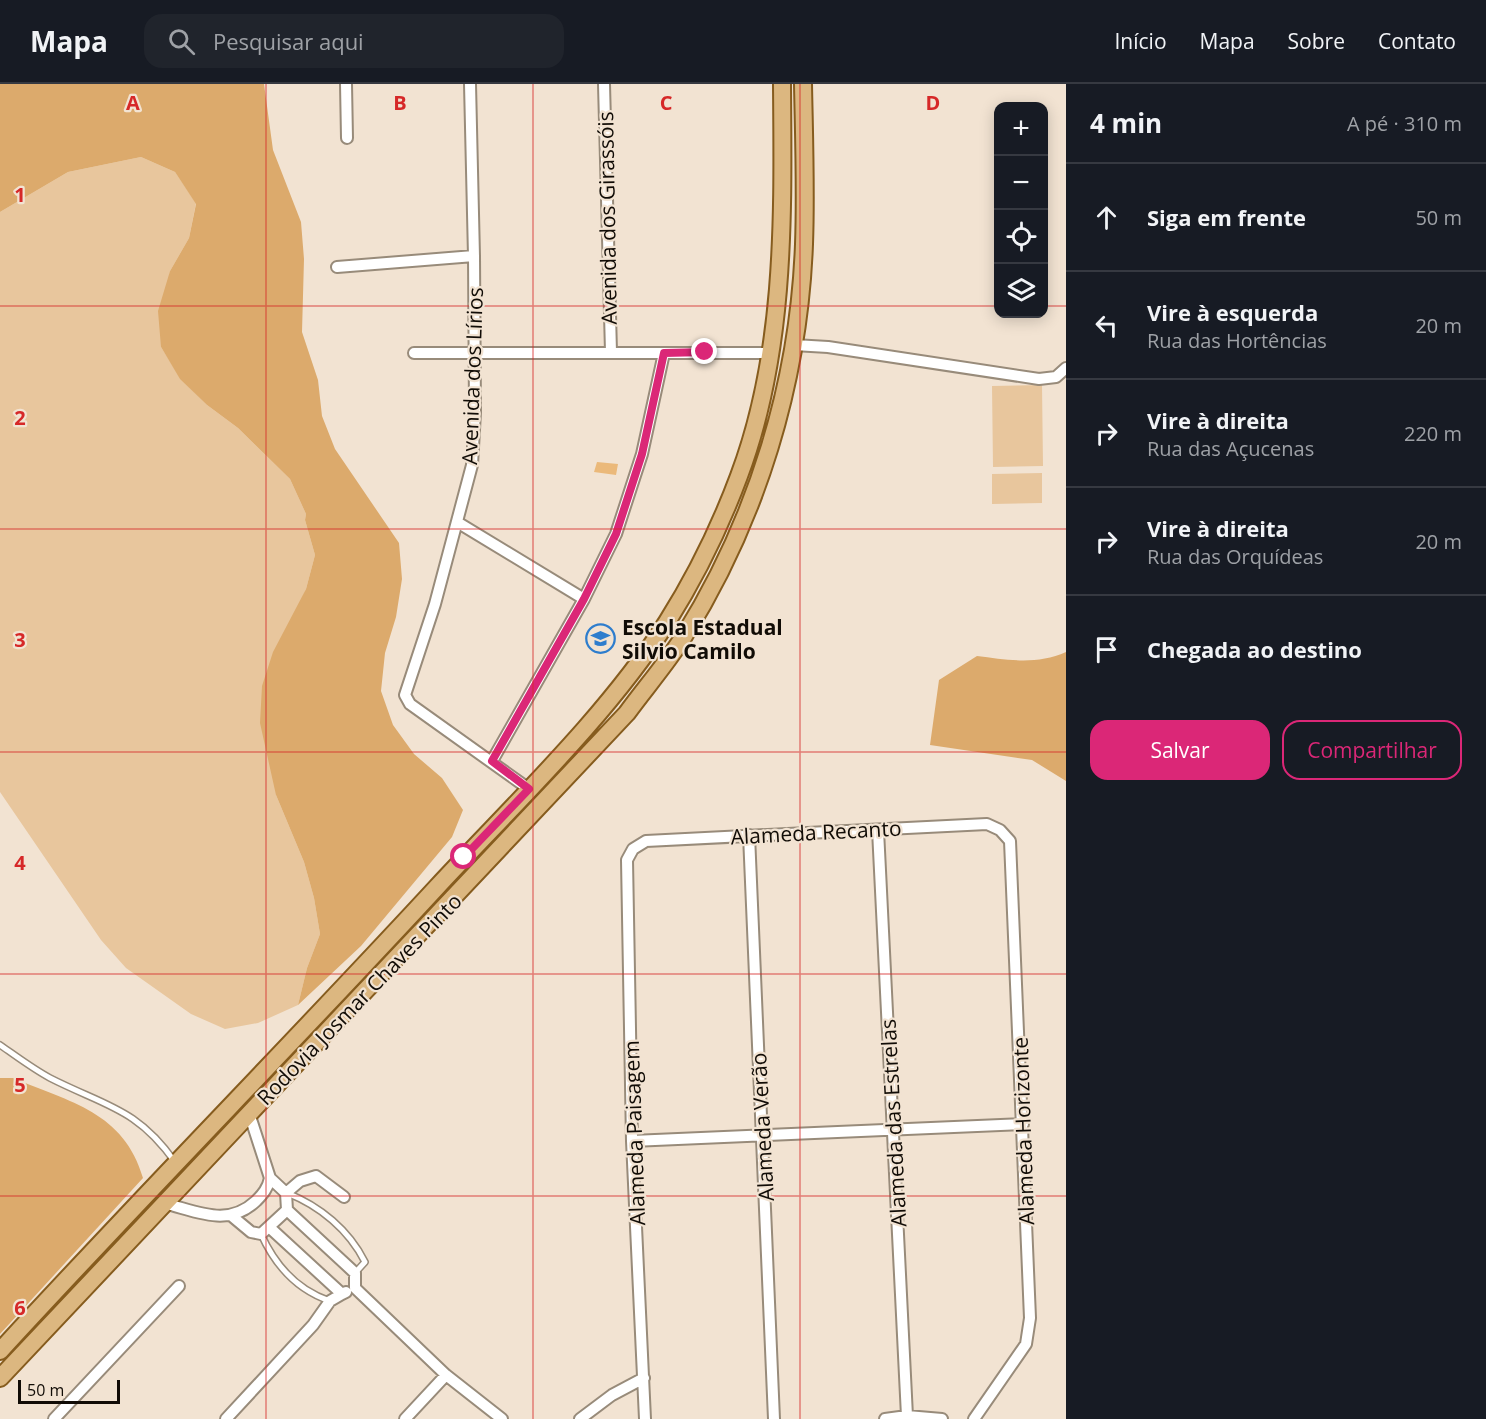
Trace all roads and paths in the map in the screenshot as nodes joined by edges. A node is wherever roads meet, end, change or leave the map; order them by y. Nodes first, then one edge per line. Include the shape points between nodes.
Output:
1 (346, 84) edge
2 (470, 84) edge
3 (604, 84) edge
4 (782, 84) edge
5 (803, 84) edge
6 (347, 138) dead end
7 (474, 256) junction
8 (337, 267) dead end
9 (794, 345) junction
10 (611, 352) junction
11 (414, 353) dead end
12 (475, 353) junction
13 (664, 353) junction
14 (770, 353) junction
15 (1066, 368) edge
16 (458, 522) junction
17 (584, 599) junction
18 (492, 761) junction
19 (529, 789) junction
20 (878, 830) junction
21 (1000, 830) joint
22 (749, 835) junction
23 (633, 849) joint
24 (464, 857) junction
25 (480, 871) junction
26 (0, 1045) edge
27 (249, 1113) junction
28 (1023, 1124) junction
29 (894, 1130) junction
30 (762, 1135) junction
31 (632, 1141) junction
32 (176, 1164) junction
33 (270, 1178) junction
34 (286, 1193) junction
35 (344, 1197) dead end
36 (163, 1203) junction
37 (287, 1210) junction
38 (233, 1217) junction
39 (265, 1231) junction
40 (355, 1273) junction
41 (179, 1286) dead end
42 (355, 1288) junction
43 (342, 1294) junction
44 (330, 1301) junction
45 (22, 1327) junction
46 (36, 1339) junction
47 (0, 1351) edge
48 (446, 1375) junction
49 (0, 1378) edge
50 (644, 1378) junction
51 (907, 1416) junction
52 (54, 1419) edge
53 (226, 1419) edge
54 (405, 1419) edge
55 (502, 1419) edge
56 (580, 1419) edge
57 (645, 1419) edge
58 (774, 1419) edge
59 (885, 1419) edge
60 (942, 1419) edge
61 (974, 1419) edge

1 - 6 street
2 - 7 street, Avenida dos Lírios
3 - 10 street, Avenida dos Girassóis
4 - 14 main road, Rodovia Josmar Chaves Pinto via 783,244
5 - 9 main road, Rodovia Josmar Chaves Pinto via 804,244
7 - 8 street
7 - 12 street, Avenida dos Lírios
9 - 15 street via 1039,379 1056,377
9 - 25 main road, Rodovia Josmar Chaves Pinto via 779,417 759,482 731,551 684,636 627,713
10 - 12 street
10 - 13 street
11 - 12 street
12 - 16 street, Avenida dos Lírios via 472,465
13 - 14 street
13 - 17 street via 642,454 616,534
14 - 19 main road, Rodovia Josmar Chaves Pinto via 759,411 740,474 712,541 666,624 609,699
16 - 17 street
16 - 18 street, Avenida dos Lírios via 405,695 410,704
17 - 18 street
18 - 19 street
19 - 24 main road, Rodovia Josmar Chaves Pinto
20 - 21 street, Alameda Recanto via 987,824
20 - 22 street, Alameda Recanto
20 - 29 street, Alameda das Estrelas
21 - 28 street, Alameda Horizonte via 1010,841
22 - 23 street, Alameda Recanto via 646,841
22 - 30 street, Alameda Verão
23 - 31 street, Alameda Paisagem via 627,860
24 - 25 main road
24 - 32 main road, Rodovia Josmar Chaves Pinto
25 - 27 main road, Rodovia Josmar Chaves Pinto
26 - 32 lane via 50,1078 140,1122 160,1140
27 - 33 street
27 - 36 main road, Rodovia Josmar Chaves Pinto
28 - 29 street
28 - 61 street, Alameda Horizonte via 1030,1318 1026,1344
29 - 30 street
29 - 51 street, Alameda das Estrelas
30 - 31 street
30 - 58 street, Alameda Verão
31 - 50 street, Alameda Paisagem
32 - 45 main road, Rodovia Josmar Chaves Pinto
33 - 34 street
33 - 38 street via 269,1187 260,1197
34 - 35 street via 300,1180 316,1176
34 - 37 street
34 - 40 lane via 311,1204 345,1233 365,1262
36 - 38 street
36 - 46 main road, Rodovia Josmar Chaves Pinto
37 - 39 street
37 - 40 street
38 - 39 street via 251,1232
39 - 43 street
39 - 44 lane via 270,1254 287,1275
40 - 42 street
41 - 52 street
42 - 43 street
42 - 48 street
43 - 44 street
44 - 53 street via 313,1325
45 - 46 main road
45 - 47 main road, Rodovia Josmar Chaves Pinto
46 - 49 main road, Rodovia Josmar Chaves Pinto
48 - 54 street
48 - 55 street
50 - 56 street
50 - 57 street, Alameda Paisagem
51 - 59 street
51 - 60 street

